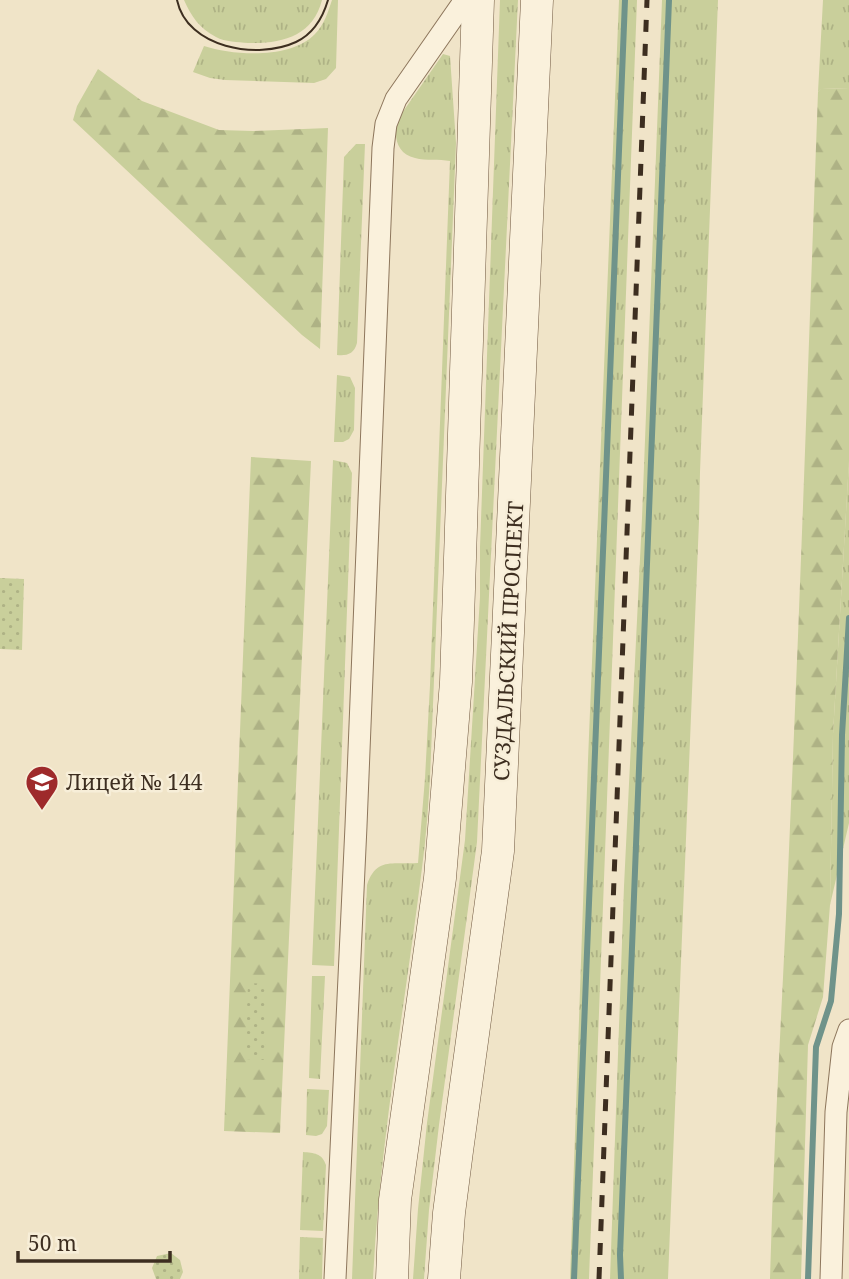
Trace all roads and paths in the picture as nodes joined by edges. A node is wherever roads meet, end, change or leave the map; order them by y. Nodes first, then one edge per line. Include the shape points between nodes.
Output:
1 (465, 0) edge
2 (478, 0) edge
3 (537, 0) edge
4 (849, 1030) edge
5 (335, 1279) edge
6 (392, 1279) edge
7 (444, 1279) edge
8 (831, 1279) edge

1 - 5 street via 396,99 383,148
2 - 6 main road via 456,682 440,878 396,1200
3 - 7 main road, СУЗДАЛЬСКИЙ ПРОСПЕКТ via 498,851
4 - 8 street via 836,1112

